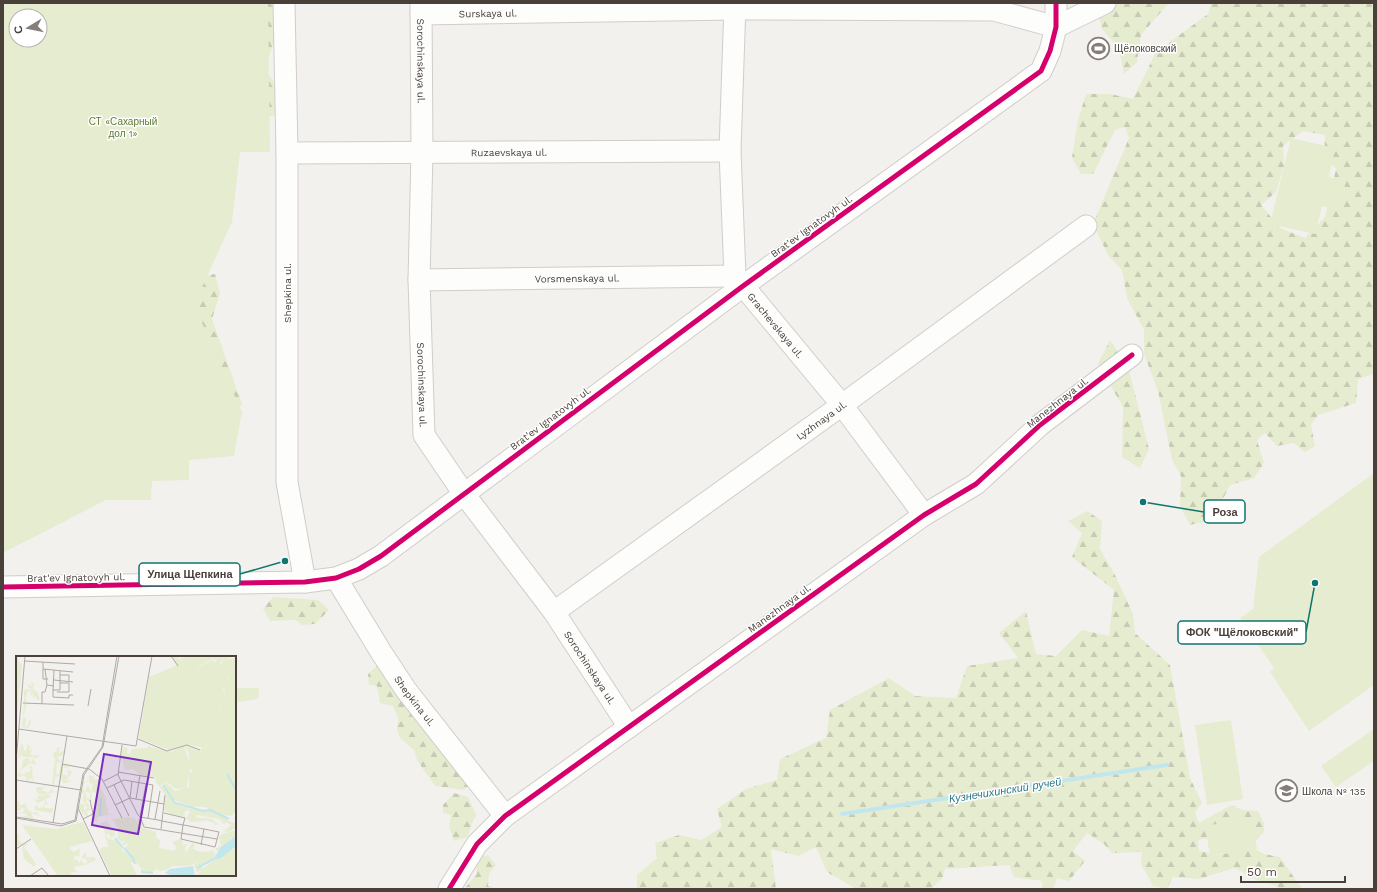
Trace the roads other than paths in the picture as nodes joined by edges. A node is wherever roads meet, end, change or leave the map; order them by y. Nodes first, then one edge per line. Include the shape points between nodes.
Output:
1 (284, 3) edge
2 (1056, 3) edge
3 (1105, 3) edge
4 (735, 6) edge
5 (421, 8) edge
6 (1056, 27) junction
7 (730, 151) junction
8 (422, 152) junction
9 (287, 153) junction
10 (1086, 226) dead end
11 (419, 280) junction
12 (739, 281) junction
13 (1132, 355) dead end
14 (842, 405) junction
15 (464, 494) junction
16 (924, 515) junction
17 (336, 578) junction
18 (305, 582) junction
19 (3, 587) edge
20 (554, 612) junction
21 (629, 727) junction
22 (505, 816) junction
23 (449, 889) edge

1 - 9 street, Shepkina ul.
2 - 6 street
3 - 6 street
4 - 5 street, Surskaya ul.
4 - 6 street, Surskaya ul. via 994,10
4 - 7 street
5 - 8 street, Sorochinskaya ul.
6 - 12 street, Brat'ev Ignatovyh ul. via 1050,51 1040,71
7 - 8 street, Ruzaevskaya ul.
7 - 12 street
8 - 9 street, Ruzaevskaya ul.
8 - 11 street, Sorochinskaya ul.
9 - 18 street, Shepkina ul. via 287,482
10 - 14 street, Lyzhnaya ul.
11 - 12 street, Vorsmenskaya ul.
11 - 15 street, Sorochinskaya ul. via 424,434
12 - 14 street, Grachevskaya ul.
12 - 15 street, Brat'ev Ignatovyh ul.
13 - 16 street, Manezhnaya ul. via 1040,424 976,484
14 - 16 street, Grachevskaya ul.
14 - 20 street, Lyzhnaya ul.
15 - 17 street, Brat'ev Ignatovyh ul. via 381,556 359,569
15 - 20 street, Sorochinskaya ul.
16 - 21 street, Manezhnaya ul.
17 - 18 street, Brat'ev Ignatovyh ul.
17 - 22 street, Shepkina ul. via 406,690
18 - 19 street, Brat'ev Ignatovyh ul.
20 - 21 street, Sorochinskaya ul.
21 - 22 street, Manezhnaya ul.
22 - 23 street, Manezhnaya ul. via 477,844

